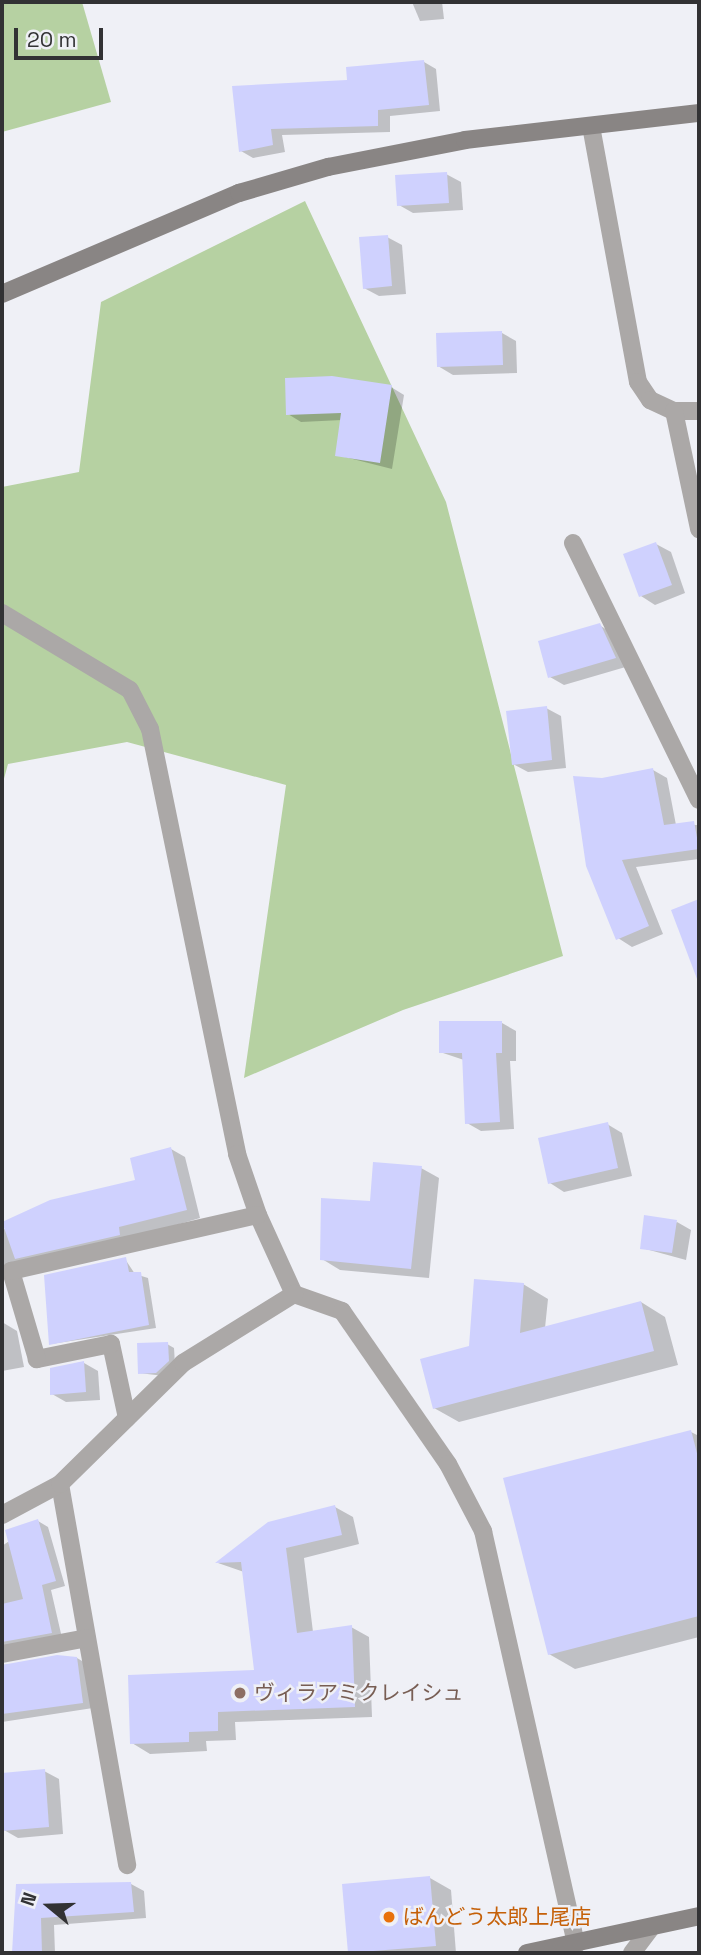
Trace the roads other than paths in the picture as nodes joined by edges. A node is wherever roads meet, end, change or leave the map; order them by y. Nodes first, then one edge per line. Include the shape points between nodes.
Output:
1 (699, 113) edge
2 (591, 126) junction
3 (2, 294) edge
4 (674, 411) junction
5 (699, 411) edge
6 (699, 529) edge
7 (573, 543) dead end
8 (2, 613) edge
9 (699, 800) edge
10 (258, 1215) junction
11 (293, 1294) junction
12 (127, 1418) junction
13 (60, 1484) junction
14 (2, 1515) edge
15 (87, 1638) junction
16 (2, 1654) edge
17 (127, 1865) dead end
18 (699, 1916) edge
19 (650, 1929) junction
20 (576, 1945) junction
21 (527, 1953) edge
22 (632, 1953) edge

1 - 2 street
2 - 3 street via 465,140 328,167 239,193
2 - 4 street via 638,382 650,400
4 - 5 street
4 - 6 street
7 - 9 street
8 - 10 street via 130,691 150,729 237,1154
10 - 11 street
10 - 12 street via 11,1271 37,1359 111,1344
11 - 12 street via 183,1363
11 - 20 street via 342,1311 448,1464 483,1531
12 - 13 street
13 - 14 street
13 - 15 street
15 - 16 street
15 - 17 street
18 - 19 street
19 - 20 street
19 - 22 street
20 - 21 street

